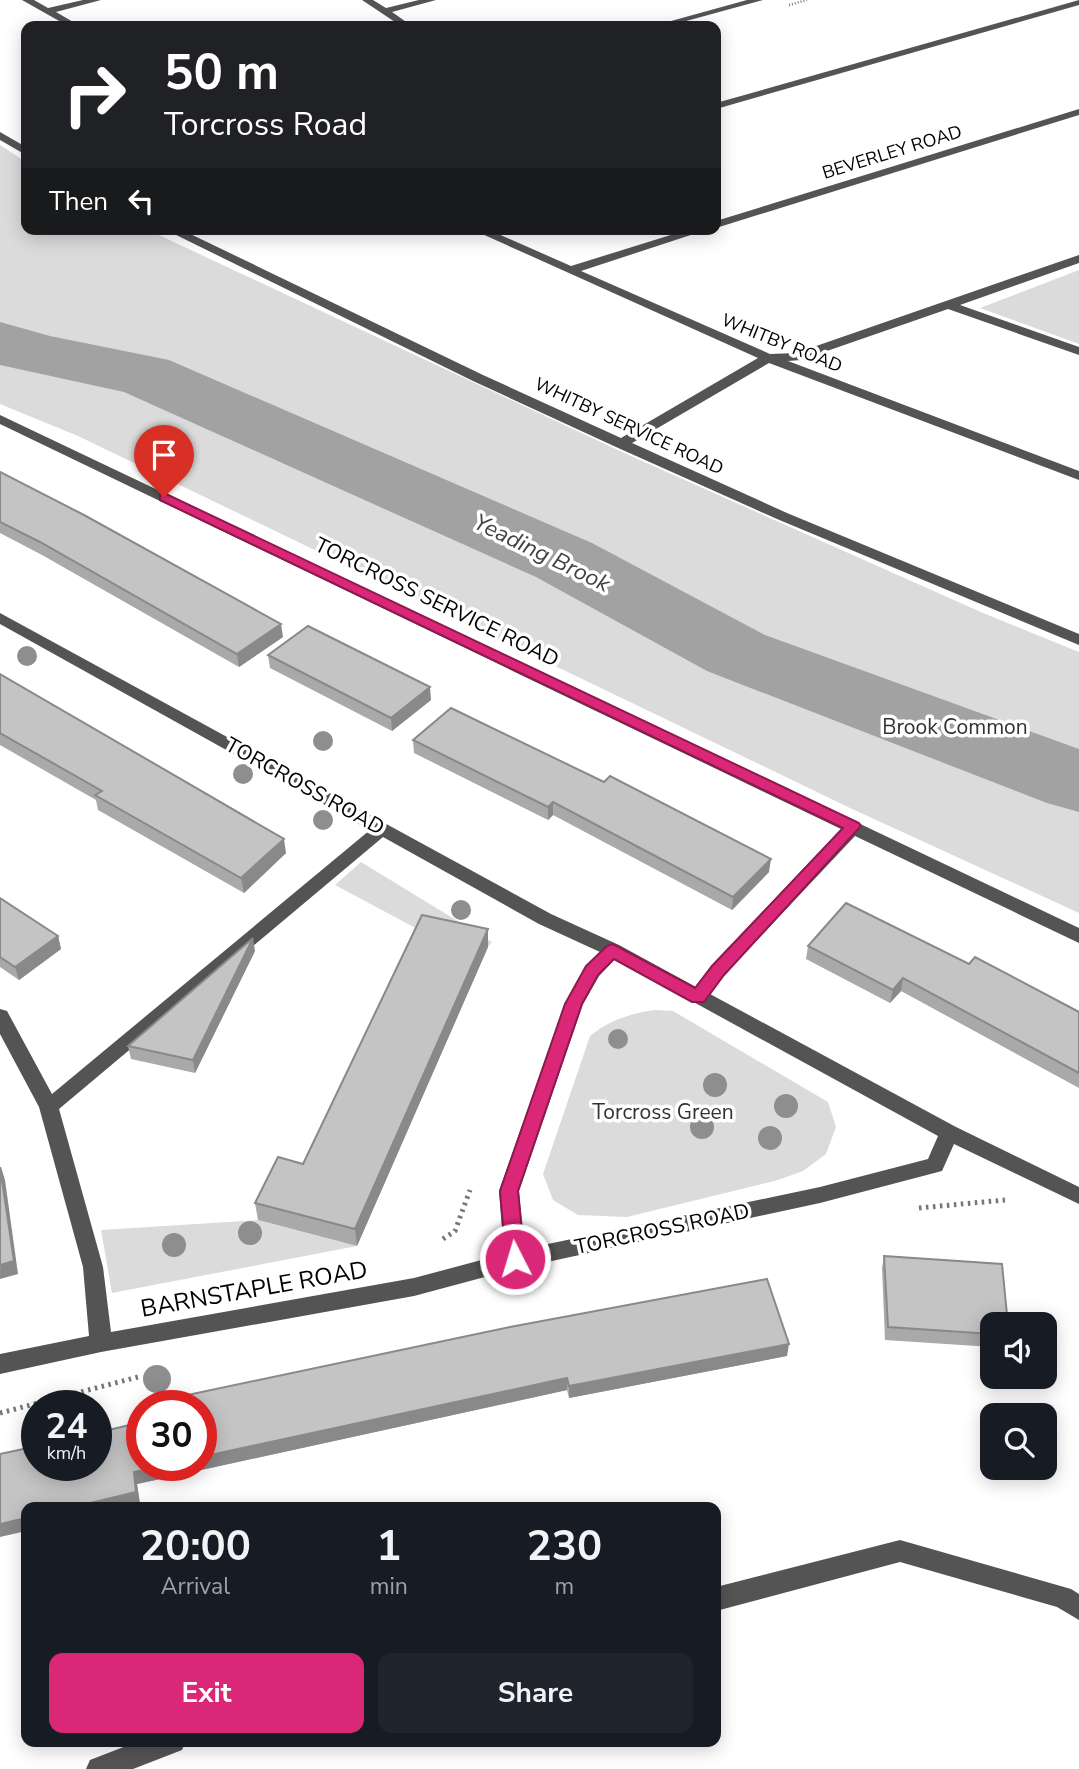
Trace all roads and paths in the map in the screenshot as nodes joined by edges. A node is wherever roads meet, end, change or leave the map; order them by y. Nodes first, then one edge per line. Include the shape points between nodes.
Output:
1 (27, 0) edge
2 (96, 0) edge
3 (368, 0) edge
4 (431, 0) edge
5 (758, 0) edge
6 (1079, 2) edge
7 (46, 10) junction
8 (384, 11) junction
9 (66, 21) edge
10 (399, 21) edge
11 (676, 21) edge
12 (721, 105) edge
13 (1079, 112) edge
14 (0, 135) edge
15 (21, 149) edge
16 (721, 223) edge
17 (183, 235) edge
18 (491, 235) edge
19 (684, 235) edge
20 (1079, 259) edge
21 (572, 270) junction
22 (948, 305) junction
23 (1079, 351) edge
24 (768, 358) junction
25 (0, 419) edge
26 (621, 444) junction
27 (1079, 476) edge
28 (0, 618) edge
29 (1079, 640) edge
30 (854, 826) junction
31 (382, 829) junction
32 (1079, 936) edge
33 (613, 950) junction
34 (698, 997) junction
35 (0, 1016) edge
36 (48, 1107) junction
37 (949, 1133) junction
38 (474, 1181) dead end
39 (1079, 1196) edge
40 (436, 1244) dead end
41 (515, 1259) junction
42 (101, 1343) junction
43 (0, 1364) edge
44 (721, 1598) edge
45 (1079, 1608) edge
46 (157, 1747) edge
47 (99, 1769) edge

1 - 7 street
2 - 7 street
3 - 8 street
4 - 8 street
5 - 11 street
6 - 12 street
7 - 9 street
8 - 10 street
13 - 16 street, BEVERLEY ROAD
14 - 15 street
17 - 26 street, WHITBY SERVICE ROAD
18 - 21 street, WHITBY ROAD
19 - 21 street
20 - 22 street
21 - 24 street, WHITBY ROAD
22 - 23 street
22 - 24 street via 797,357
24 - 26 street
24 - 27 street, WHITBY ROAD
25 - 30 street, TORCROSS SERVICE ROAD
26 - 29 street, WHITBY SERVICE ROAD
28 - 31 street, TORCROSS ROAD
30 - 32 street, TORCROSS SERVICE ROAD
30 - 34 street
31 - 33 street, TORCROSS ROAD via 545,919
31 - 36 street
33 - 34 street, TORCROSS ROAD
33 - 41 street via 592,971 574,1004 509,1191
34 - 37 street, TORCROSS ROAD
35 - 36 street
36 - 42 street via 93,1267
37 - 39 street, TORCROSS ROAD
37 - 41 street, TORCROSS ROAD via 935,1165 820,1195
38 - 40 path via 455,1231
41 - 42 street, BARNSTAPLE ROAD via 414,1287
42 - 43 street, BARNSTAPLE ROAD
44 - 45 street via 900,1551 1063,1597
46 - 47 street

